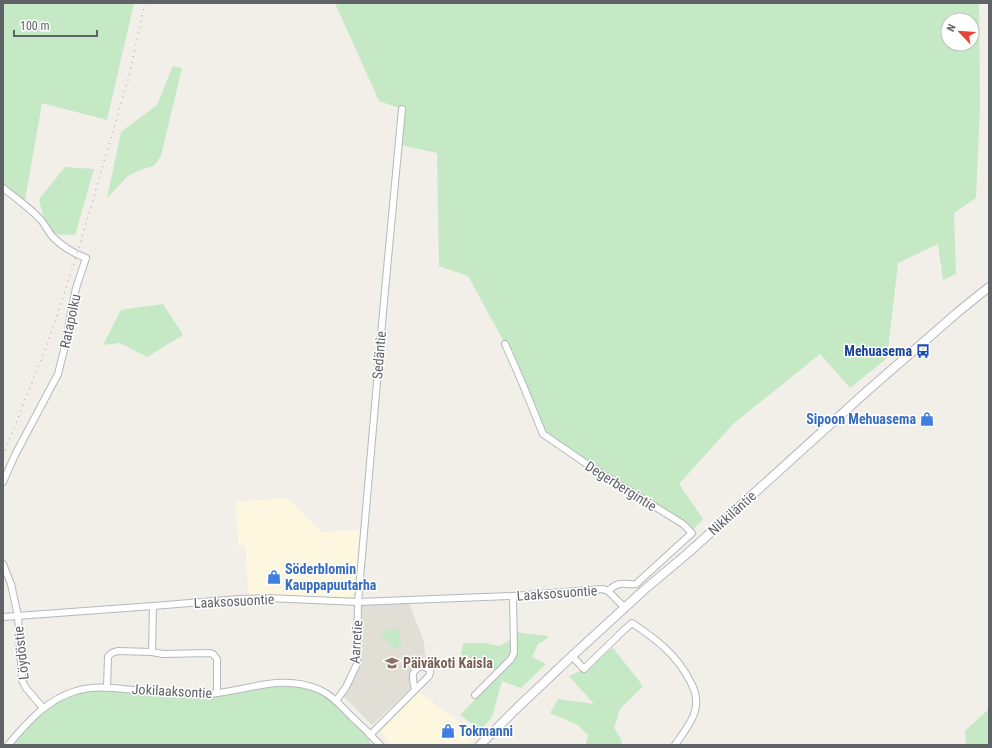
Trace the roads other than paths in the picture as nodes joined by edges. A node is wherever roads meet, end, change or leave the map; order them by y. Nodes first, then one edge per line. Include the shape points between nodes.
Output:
1 (402, 109) dead end
2 (3, 188) edge
3 (989, 287) edge
4 (505, 344) dead end
5 (3, 482) edge
6 (3, 564) edge
7 (608, 591) junction
8 (513, 596) junction
9 (358, 602) junction
10 (153, 606) junction
11 (625, 608) junction
12 (18, 616) junction
13 (3, 617) edge
14 (152, 652) junction
15 (572, 656) junction
16 (107, 687) junction
17 (415, 689) dead end
18 (217, 693) junction
19 (475, 695) dead end
20 (336, 701) junction
21 (43, 708) junction
22 (370, 735) junction
23 (8, 745) edge
24 (380, 745) edge
25 (480, 745) edge
26 (675, 745) edge

1 - 9 street, Sedäntie
2 - 5 street, Ratapolku via 41,220 62,245 86,258 76,288 58,374
3 - 11 street, Nikkiläntie via 866,392
4 - 7 street, Degerbergintie via 543,434 594,469 684,524 692,533 636,584 617,585
6 - 12 street via 11,584
7 - 8 street, Laaksosuontie via 603,589
7 - 11 street, Laaksosuontie
8 - 9 street, Laaksosuontie
8 - 19 street via 514,653
9 - 10 street, Laaksosuontie via 268,598
9 - 20 street, Aarretie via 357,664
10 - 12 street, Laaksosuontie
10 - 14 street
11 - 15 street, Nikkiläntie
12 - 13 street, Laaksosuontie
12 - 21 street, Löydöstie via 22,680
14 - 16 street via 118,651 110,654
14 - 18 street via 213,654 217,659
15 - 25 street, Nikkiläntie
15 - 26 street via 584,669 632,623 666,649 685,670 692,684 696,704 690,722
16 - 18 street, Jokilaaksontie via 194,694
16 - 21 street, Jokilaaksontie via 76,690
17 - 22 street
18 - 20 street, Jokilaaksontie via 287,682 319,690
20 - 22 street, Jokilaaksontie
21 - 23 street, Jokilaaksontie
22 - 24 street, Jokilaaksontie

